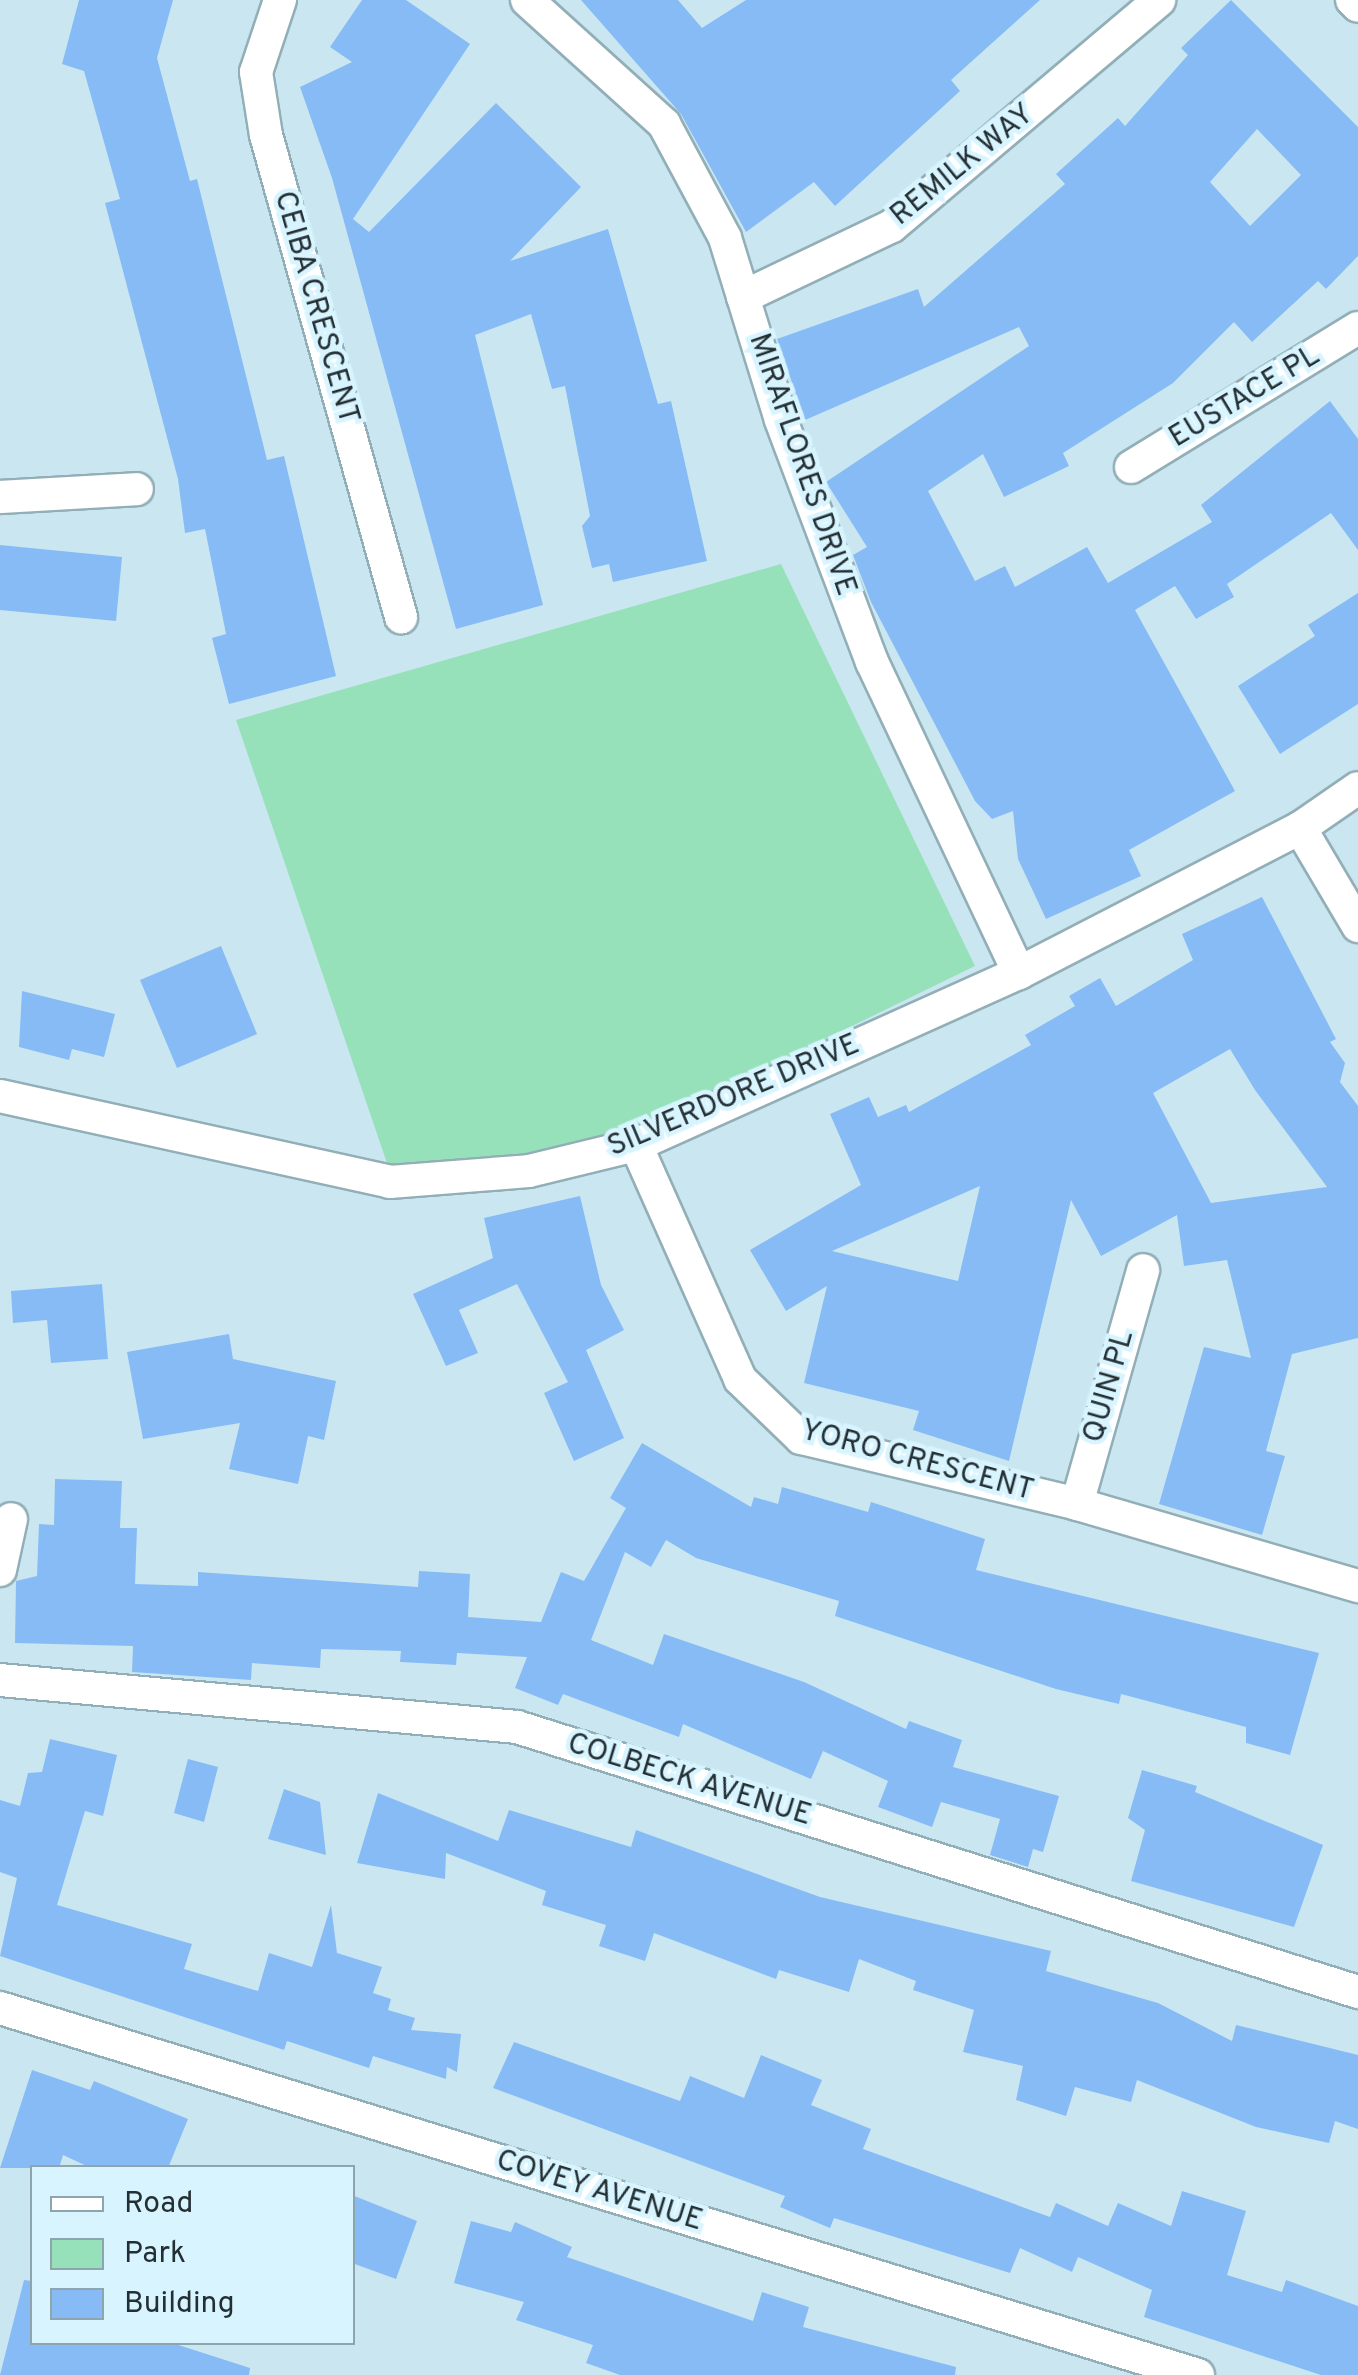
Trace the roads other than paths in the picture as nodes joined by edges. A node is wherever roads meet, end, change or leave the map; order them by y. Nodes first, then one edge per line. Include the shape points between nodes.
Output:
1 (280, 0) edge
2 (527, 0) edge
3 (1160, 0) edge
4 (1352, 0) edge
5 (1358, 6) edge
6 (743, 297) junction
7 (1358, 328) edge
8 (1131, 467) dead end
9 (137, 490) dead end
10 (0, 497) edge
11 (400, 617) dead end
12 (1358, 788) edge
13 (1300, 828) junction
14 (1358, 926) edge
15 (1019, 973) junction
16 (0, 1096) edge
17 (636, 1145) junction
18 (1144, 1270) dead end
19 (1077, 1504) junction
20 (11, 1518) dead end
21 (0, 1570) edge
22 (1358, 1586) edge
23 (0, 1680) edge
24 (1358, 1992) edge
25 (0, 2008) edge
26 (1198, 2375) edge

1 - 11 street, CEIBA CRESCENT via 256,72 266,134
2 - 6 street, MIRAFLORES DRIVE via 664,124 725,238
3 - 6 street, REMILK WAY via 892,226
4 - 5 street
6 - 15 street, MIRAFLORES DRIVE via 872,662
7 - 8 street, EUSTACE PL
9 - 10 street
12 - 13 street, SILVERDORE DRIVE
13 - 14 street
13 - 15 street, SILVERDORE DRIVE
15 - 17 street, SILVERDORE DRIVE
16 - 17 street, SILVERDORE DRIVE via 390,1182 529,1170
17 - 19 street, YORO CRESCENT via 740,1379 770,1414 802,1438
18 - 19 street, QUIN PL
19 - 22 street, YORO CRESCENT
20 - 21 street
23 - 24 street, COLBECK AVENUE via 517,1727
25 - 26 street, COVEY AVENUE

